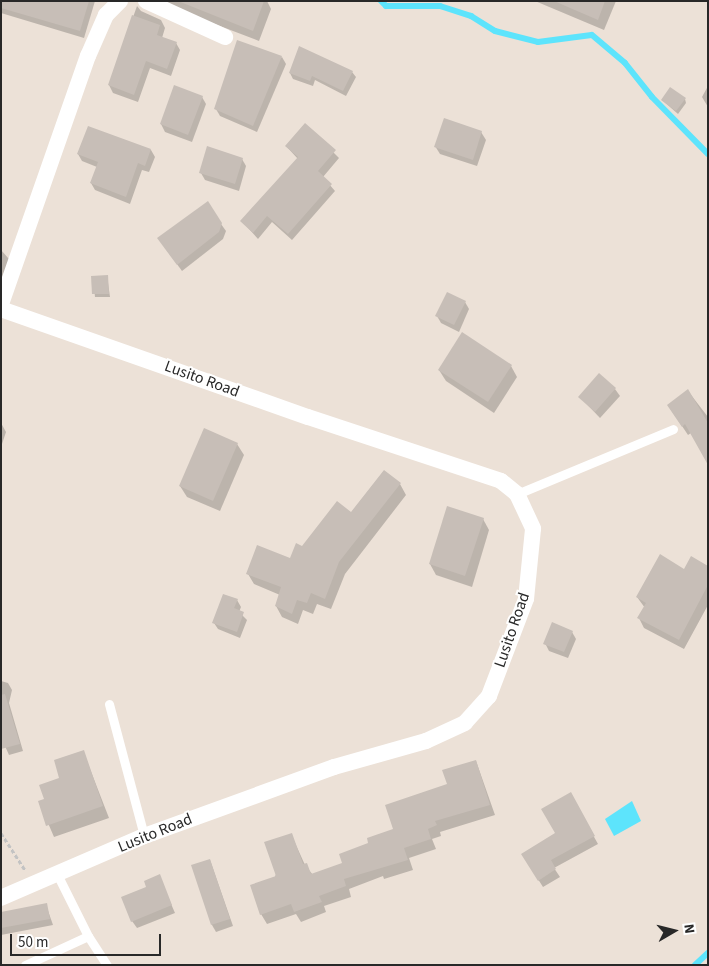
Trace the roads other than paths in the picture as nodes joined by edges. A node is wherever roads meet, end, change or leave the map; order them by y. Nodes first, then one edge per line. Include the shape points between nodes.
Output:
1 (120, 1) edge
2 (146, 1) edge
3 (225, 37) dead end
4 (1, 304) edge
5 (1, 308) edge
6 (673, 429) dead end
7 (517, 494) junction
8 (109, 704) dead end
9 (144, 836) junction
10 (58, 876) junction
11 (1, 898) edge
12 (88, 936) junction
13 (26, 965) edge
14 (107, 965) edge

1 - 4 street via 106,15 88,56
2 - 3 street
5 - 7 street, Lusito Road via 308,417 501,481
6 - 7 lane
7 - 9 street, Lusito Road via 533,528 526,599 489,696 465,723 426,742 334,767
8 - 9 lane
9 - 10 street, Lusito Road
10 - 11 street, Lusito Road
10 - 12 lane
12 - 13 lane
12 - 14 lane

